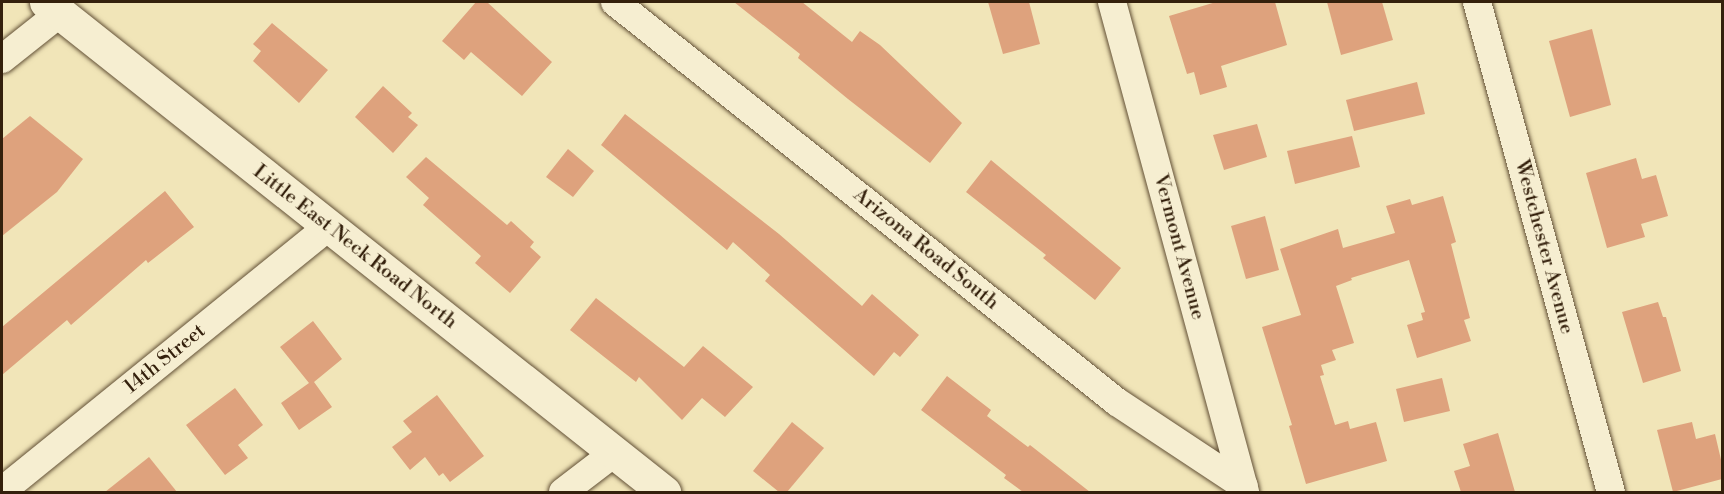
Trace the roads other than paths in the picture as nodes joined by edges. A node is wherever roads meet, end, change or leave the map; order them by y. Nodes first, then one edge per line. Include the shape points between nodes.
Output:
1 (615, 2) edge
2 (1112, 2) edge
3 (1477, 2) edge
4 (53, 7) edge
5 (2, 59) edge
6 (329, 226) junction
7 (614, 453) junction
8 (1244, 489) edge
9 (2, 491) edge
10 (563, 492) edge
11 (664, 492) edge
12 (1611, 492) edge

1 - 8 street, Arizona Road South via 1117,402
2 - 8 street, Vermont Avenue
3 - 12 street, Westchester Avenue
4 - 5 street
4 - 6 main road, Little East Neck Road North
6 - 7 main road, Little East Neck Road North
6 - 9 street, 14th Street
7 - 10 street
7 - 11 main road, Little East Neck Road North

